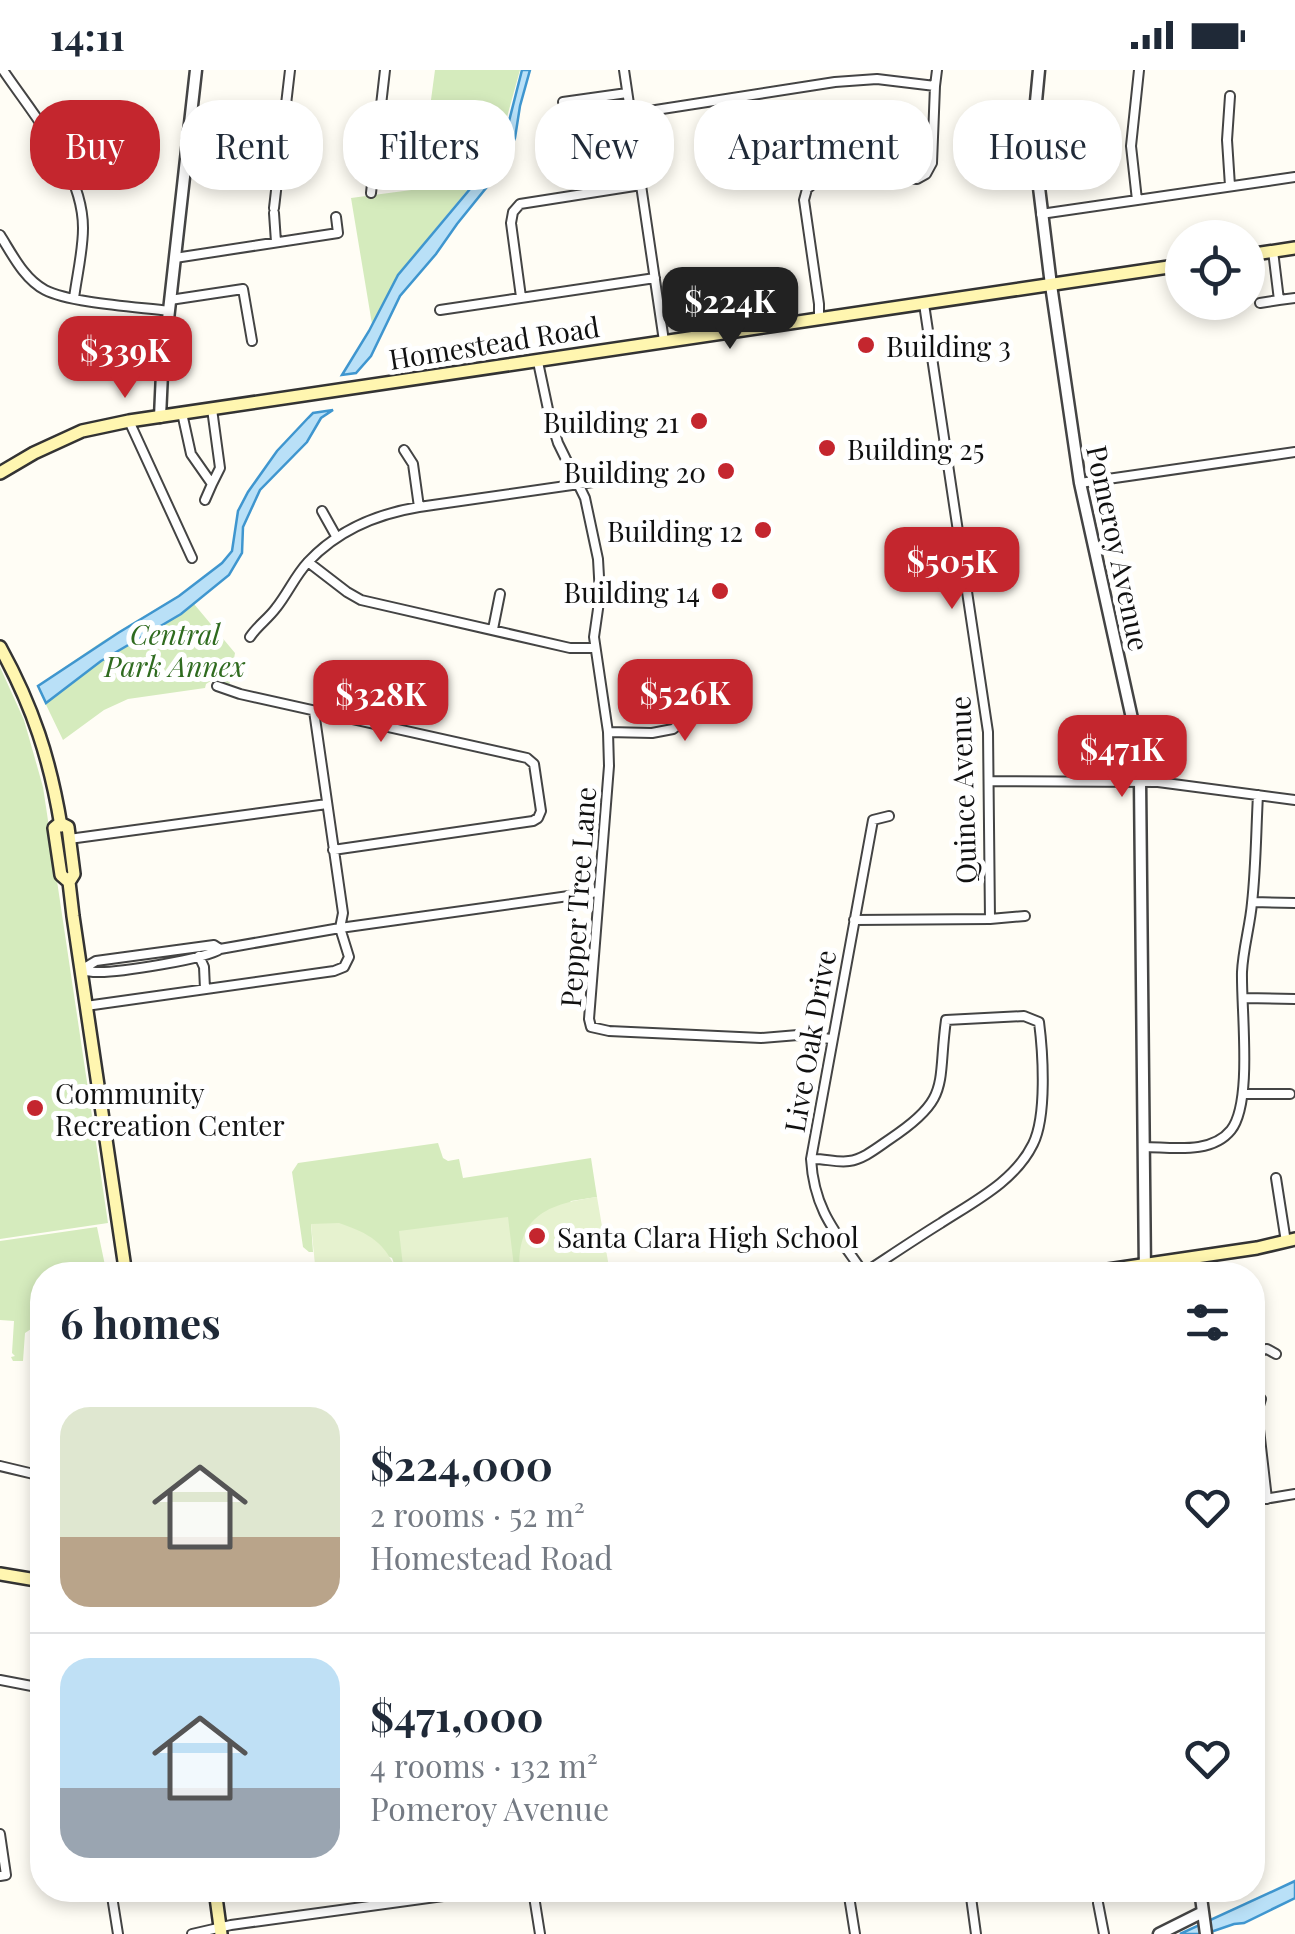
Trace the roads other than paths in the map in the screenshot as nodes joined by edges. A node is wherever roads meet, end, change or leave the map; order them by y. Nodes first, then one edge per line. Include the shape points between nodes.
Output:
1 (2, 70) edge
2 (196, 70) edge
3 (290, 70) edge
4 (385, 70) edge
5 (624, 70) edge
6 (937, 70) edge
7 (1038, 70) edge
8 (1139, 70) edge
9 (934, 86) junction
10 (627, 93) junction
11 (1230, 96) dead end
12 (576, 100) edge
13 (628, 100) edge
14 (674, 107) edge
15 (30, 110) edge
16 (1295, 176) edge
17 (1230, 186) junction
18 (75, 190) edge
19 (609, 190) edge
20 (642, 190) edge
21 (371, 192) dead end
22 (1137, 200) junction
23 (1041, 214) junction
24 (336, 217) dead end
25 (0, 235) edge
26 (276, 242) junction
27 (1295, 248) edge
28 (1272, 251) junction
29 (1265, 252) edge
30 (176, 258) junction
31 (1165, 267) edge
32 (655, 278) junction
33 (1051, 284) junction
34 (74, 298) junction
35 (520, 298) junction
36 (1295, 298) edge
37 (1280, 300) junction
38 (1265, 302) edge
39 (924, 304) junction
40 (170, 306) junction
41 (440, 310) dead end
42 (819, 319) junction
43 (252, 341) dead end
44 (664, 341) junction
45 (538, 362) junction
46 (212, 409) junction
47 (182, 413) junction
48 (160, 416) junction
49 (129, 421) junction
50 (404, 450) dead end
51 (1295, 452) edge
52 (0, 473) edge
53 (628, 478) dead end
54 (212, 484) junction
55 (579, 484) junction
56 (1080, 484) junction
57 (205, 500) dead end
58 (419, 506) junction
59 (322, 511) dead end
60 (336, 536) junction
61 (192, 558) dead end
62 (308, 562) junction
63 (500, 594) dead end
64 (493, 629) junction
65 (250, 637) dead end
66 (0, 647) edge
67 (595, 648) junction
68 (738, 679) dead end
69 (218, 686) dead end
70 (314, 711) junction
71 (608, 732) junction
72 (989, 781) junction
73 (1140, 781) junction
74 (1258, 795) junction
75 (1295, 800) edge
76 (327, 804) junction
77 (889, 816) dead end
78 (60, 823) junction
79 (69, 839) junction
80 (333, 850) junction
81 (69, 882) junction
82 (597, 892) junction
83 (1252, 902) junction
84 (1295, 902) edge
85 (1025, 916) dead end
86 (990, 919) junction
87 (854, 920) junction
88 (340, 928) junction
89 (193, 948) junction
90 (220, 949) junction
91 (195, 958) junction
92 (81, 970) junction
93 (205, 989) junction
94 (1243, 998) junction
95 (1295, 999) edge
96 (86, 1006) junction
97 (832, 1039) junction
98 (1243, 1094) junction
99 (1290, 1094) dead end
100 (1143, 1147) junction
101 (810, 1159) junction
102 (1276, 1178) dead end
103 (1290, 1240) edge
104 (124, 1262) edge
105 (856, 1262) edge
106 (882, 1262) edge
107 (1145, 1262) edge
108 (1184, 1262) edge
109 (1265, 1349) edge
110 (1276, 1354) dead end
111 (0, 1466) edge
112 (30, 1473) edge
113 (1265, 1482) edge
114 (1295, 1494) edge
115 (1267, 1499) joint
116 (0, 1574) edge
117 (30, 1579) edge
118 (0, 1680) edge
119 (30, 1686) edge
120 (0, 1834) edge
121 (3, 1876) edge
122 (113, 1902) edge
123 (216, 1902) edge
124 (407, 1902) edge
125 (535, 1902) edge
126 (850, 1902) edge
127 (972, 1902) edge
128 (1202, 1902) edge
129 (1098, 1903) dead end
130 (1203, 1914) junction
131 (220, 1930) edge
132 (118, 1934) edge
133 (192, 1934) edge
134 (540, 1934) edge
135 (855, 1934) edge
136 (976, 1934) edge
137 (1104, 1934) edge
138 (1159, 1934) edge
139 (1206, 1934) edge

1 - 15 street
2 - 30 street
3 - 26 street
4 - 21 street
5 - 10 street
6 - 9 street
7 - 23 street, Pomeroy Avenue
8 - 22 street via 1131,146
9 - 14 street via 835,82
9 - 42 street via 926,174 816,181 807,188
10 - 12 street
10 - 13 street
11 - 17 street
16 - 17 street
17 - 22 street
18 - 34 street via 83,232
19 - 35 street via 520,204 512,212
20 - 32 street
22 - 23 street
23 - 33 street, Pomeroy Avenue
24 - 26 street via 338,233
25 - 34 street via 44,290
26 - 30 street
27 - 28 main road
28 - 29 main road
28 - 37 street
30 - 40 street
31 - 33 main road, Homestead Road
32 - 35 street
32 - 44 street
33 - 39 main road, Homestead Road
33 - 56 street, Pomeroy Avenue
34 - 40 street
35 - 41 street
36 - 37 street
37 - 38 street
39 - 42 main road, Homestead Road
39 - 72 street, Quince Avenue via 988,732
40 - 43 street via 244,289
40 - 48 street
42 - 44 main road, Homestead Road
44 - 45 main road, Homestead Road
45 - 46 main road, Homestead Road
45 - 55 street, Pepper Tree Lane via 548,414
46 - 47 main road, Homestead Road
46 - 54 street via 220,468
47 - 48 main road, Homestead Road
47 - 54 street via 191,454
48 - 49 main road, Homestead Road
49 - 52 main road, Homestead Road via 82,431
49 - 61 street
50 - 58 street via 413,464
51 - 56 street
53 - 55 street
54 - 57 street
55 - 58 street
55 - 67 street, Pepper Tree Lane via 598,559
56 - 73 street, Pomeroy Avenue
58 - 60 street
59 - 60 street
60 - 62 street
62 - 64 street via 361,600
62 - 65 street
63 - 64 street
64 - 67 street
66 - 78 main road via 30,704
67 - 71 street, Pepper Tree Lane
68 - 71 street via 714,685 673,729
69 - 70 street
70 - 76 street
70 - 80 street via 527,758 536,770 541,812 533,822
71 - 82 street, Pepper Tree Lane
72 - 73 street
72 - 86 street, Quince Avenue
73 - 74 street
73 - 100 street, Pomeroy Avenue
74 - 75 street
74 - 83 street
76 - 79 street
76 - 80 street
77 - 87 street, Live Oak Drive via 873,820
78 - 79 main road via 68,827
78 - 81 main road via 54,828 60,875
79 - 81 main road
80 - 88 street
81 - 92 main road
82 - 88 street
82 - 97 street, Pepper Tree Lane via 592,1027
83 - 84 street
83 - 94 street
85 - 86 street
86 - 87 street
87 - 97 street, Live Oak Drive
88 - 90 street
88 - 93 street via 349,957 344,967
89 - 90 street
89 - 91 street
89 - 92 street via 96,961
90 - 91 street
91 - 92 street
91 - 93 street
92 - 96 main road
93 - 96 street
94 - 95 street
94 - 98 street
96 - 104 main road
97 - 101 street, Live Oak Drive
98 - 99 street
98 - 100 street via 1239,1117 1214,1144
100 - 107 street, Pomeroy Avenue
101 - 105 street, Live Oak Drive via 820,1207
101 - 106 street via 848,1162 865,1156 927,1111 942,1079 946,1020 1024,1016 1039,1022 1041,1112 1020,1166
102 - 103 street
103 - 108 main road
109 - 110 street
111 - 112 street
113 - 115 street
114 - 115 street
116 - 117 main road
118 - 119 street
120 - 121 street
122 - 132 street
123 - 131 main road
124 - 131 street
125 - 134 street
126 - 135 street
127 - 136 street
128 - 130 street
129 - 137 street
130 - 138 street
130 - 139 street
131 - 133 street

